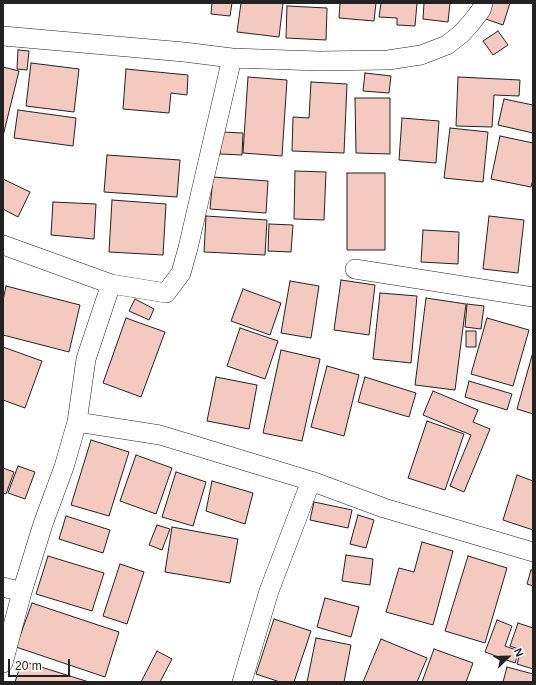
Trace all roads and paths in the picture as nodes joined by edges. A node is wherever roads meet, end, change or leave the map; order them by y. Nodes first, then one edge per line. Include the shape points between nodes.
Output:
1 (482, 3) edge
2 (3, 36) edge
3 (232, 58) junction
4 (3, 245) edge
5 (355, 269) dead end
6 (111, 284) junction
7 (533, 297) edge
8 (77, 422) junction
9 (311, 481) junction
10 (533, 552) edge
11 (3, 587) edge
12 (22, 592) junction
13 (3, 663) edge
14 (242, 682) edge

1 - 3 street via 481,10 462,34 447,45 421,55 388,60
2 - 3 street
3 - 6 street via 181,273 166,293
4 - 6 street
5 - 7 street
6 - 8 street via 86,359
8 - 9 street via 160,435
8 - 12 street
9 - 10 street via 384,508
9 - 14 street via 269,591
11 - 12 street
12 - 13 street

